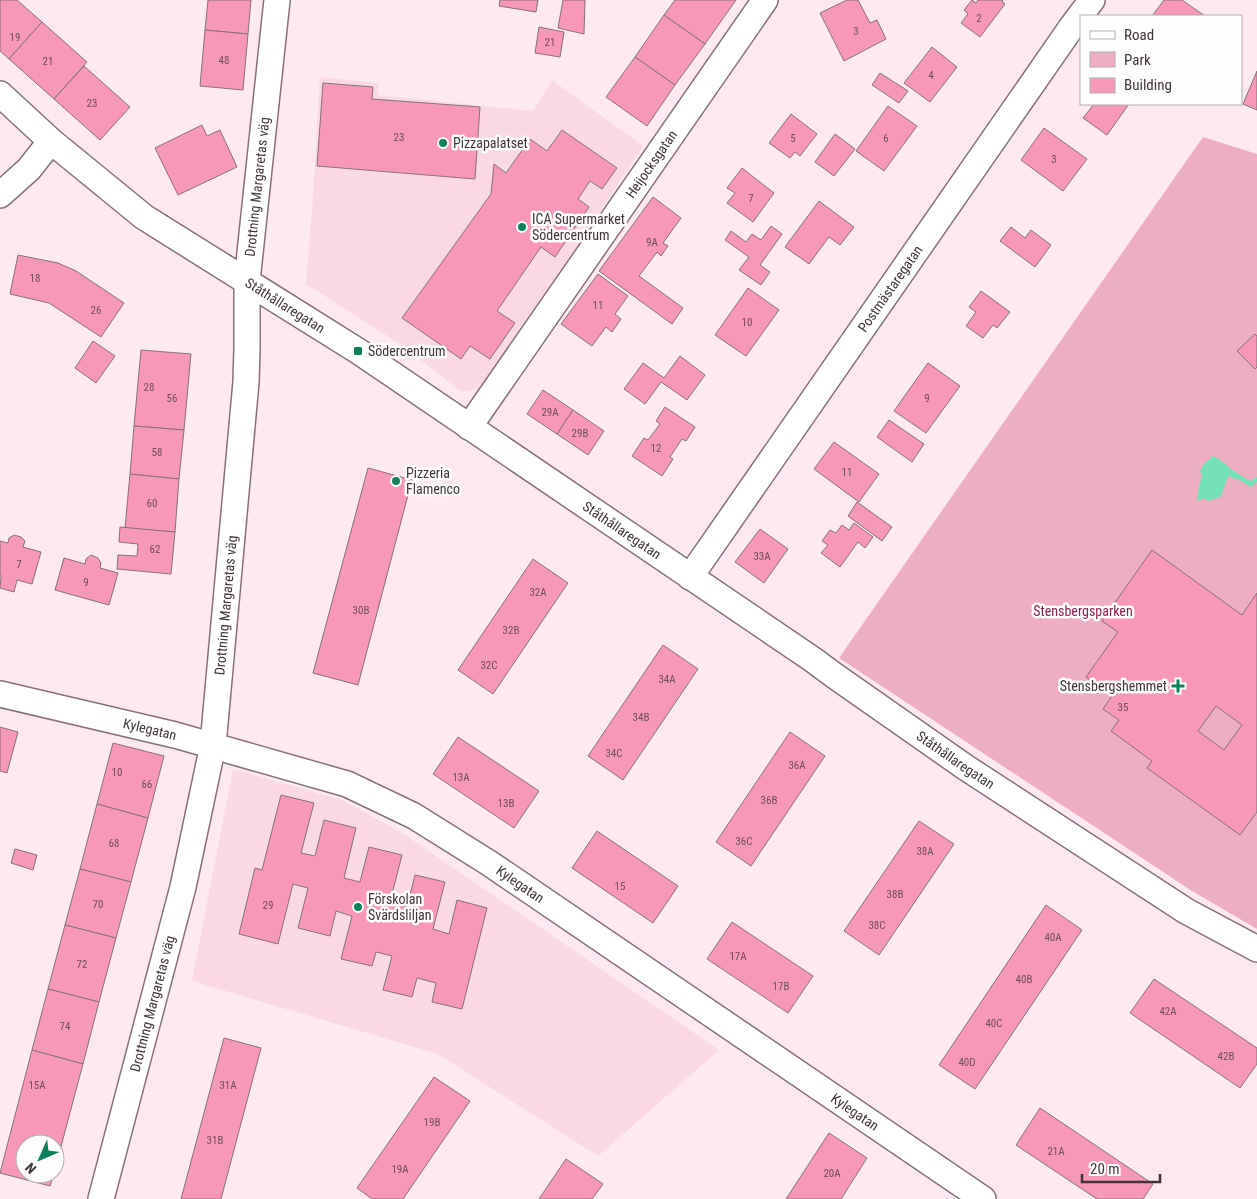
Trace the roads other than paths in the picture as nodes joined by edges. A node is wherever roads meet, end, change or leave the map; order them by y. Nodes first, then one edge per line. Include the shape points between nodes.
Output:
1 (277, 0) edge
2 (765, 0) edge
3 (1092, 0) edge
4 (1081, 15) edge
5 (1080, 17) edge
6 (0, 94) edge
7 (51, 141) junction
8 (0, 195) edge
9 (247, 281) junction
10 (469, 428) junction
11 (690, 577) junction
12 (0, 694) edge
13 (213, 745) junction
14 (1257, 949) edge
15 (101, 1199) edge
16 (983, 1199) edge

1 - 9 street, Drottning Margaretas väg
2 - 10 street, Heijocksgatan
3 - 4 street, Postmästaregatan
5 - 11 street, Postmästaregatan
6 - 7 street, Ståthållaregatan
7 - 8 street via 29,169
7 - 9 street, Ståthållaregatan via 144,217
9 - 10 street, Ståthållaregatan via 358,351
9 - 13 street, Drottning Margaretas väg via 246,382
10 - 11 street, Ståthållaregatan
11 - 14 street, Ståthållaregatan via 965,767 1186,912
12 - 13 street, Kylegatan
13 - 15 street, Drottning Margaretas väg via 184,887
13 - 16 street, Kylegatan via 347,784 414,816 489,863

